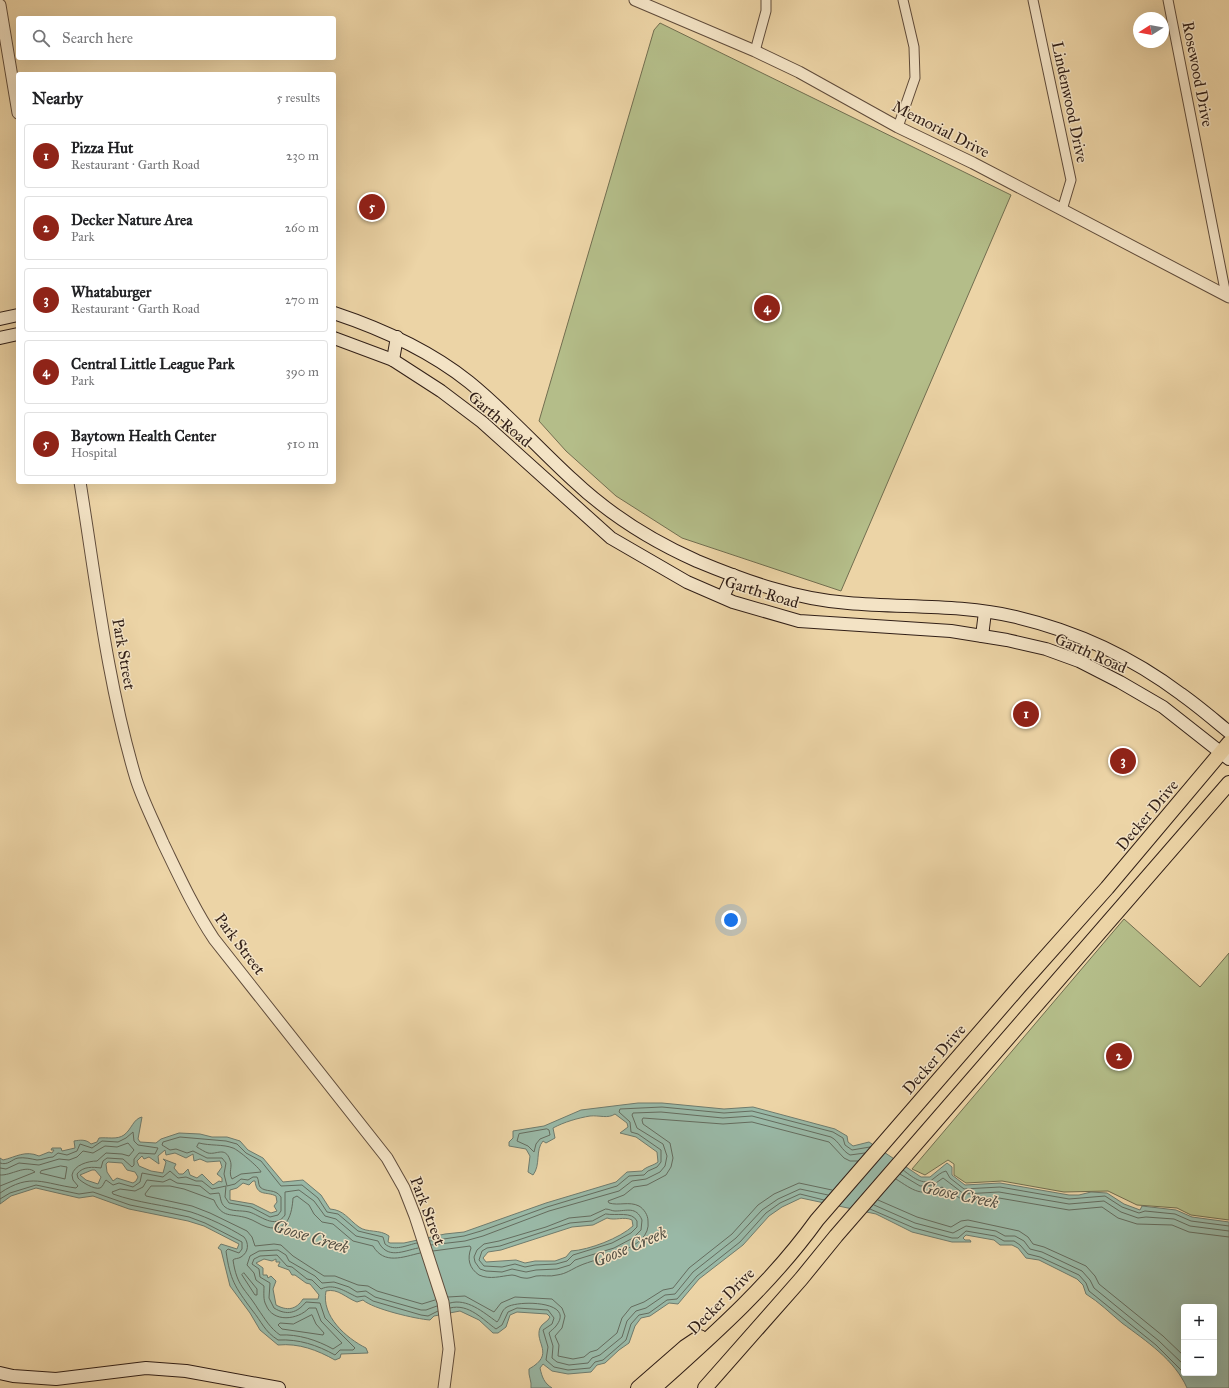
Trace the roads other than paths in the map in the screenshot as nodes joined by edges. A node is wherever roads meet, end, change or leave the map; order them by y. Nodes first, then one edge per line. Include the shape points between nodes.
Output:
1 (635, 0) edge
2 (766, 0) edge
3 (902, 0) edge
4 (1033, 0) edge
5 (1168, 0) edge
6 (0, 4) edge
7 (755, 51) junction
8 (16, 101) edge
9 (898, 127) junction
10 (1062, 210) junction
11 (1227, 296) edge
12 (336, 314) edge
13 (16, 315) edge
14 (0, 319) edge
15 (16, 334) edge
16 (397, 337) junction
17 (0, 338) edge
18 (336, 339) edge
19 (393, 360) junction
20 (80, 484) edge
21 (598, 501) junction
22 (584, 515) junction
23 (733, 576) junction
24 (723, 598) junction
25 (846, 603) junction
26 (985, 612) junction
27 (845, 625) junction
28 (982, 636) junction
29 (1091, 642) junction
30 (1079, 661) junction
31 (1229, 732) edge
32 (1226, 751) edge
33 (1229, 783) edge
34 (742, 1308) junction
35 (0, 1373) edge
36 (279, 1388) edge
37 (444, 1388) edge
38 (638, 1388) edge
39 (654, 1388) edge
40 (705, 1388) edge

1 - 7 street, Memorial Drive
2 - 7 street via 766,11
3 - 9 street via 914,47 915,78
4 - 10 street, Lindenwood Drive via 1071,180
5 - 11 street, Rosewood Drive
6 - 8 street
7 - 9 street, Memorial Drive via 799,72
9 - 10 street, Memorial Drive
10 - 11 street, Memorial Drive
12 - 16 main road, Garth Road
13 - 14 main road
15 - 17 main road
16 - 19 main road
16 - 21 main road, Garth Road via 468,381
18 - 19 main road, Garth Road
19 - 22 main road, Garth Road via 441,391 482,422
20 - 37 street, Park Street via 108,663 137,781 196,911 214,939 387,1158 404,1188 443,1302 448,1332 448,1366
21 - 22 main road
21 - 23 main road, Garth Road via 657,542
22 - 24 main road, Garth Road via 611,538 687,582
23 - 24 main road
23 - 25 main road, Garth Road via 805,597
24 - 27 main road, Garth Road via 799,621
25 - 26 main road, Garth Road
25 - 27 main road
26 - 28 main road
26 - 29 main road, Garth Road via 1028,620
27 - 28 main road, Garth Road via 952,631
28 - 30 main road, Garth Road via 1046,649
29 - 30 street
29 - 31 main road, Garth Road via 1115,652 1180,692
30 - 32 main road, Garth Road via 1162,707
32 - 34 main road, Decker Drive via 817,1220 802,1242
33 - 40 main road
34 - 38 main road via 685,1347
34 - 39 main road, Decker Drive
35 - 36 main road via 56,1379 146,1368 186,1371

